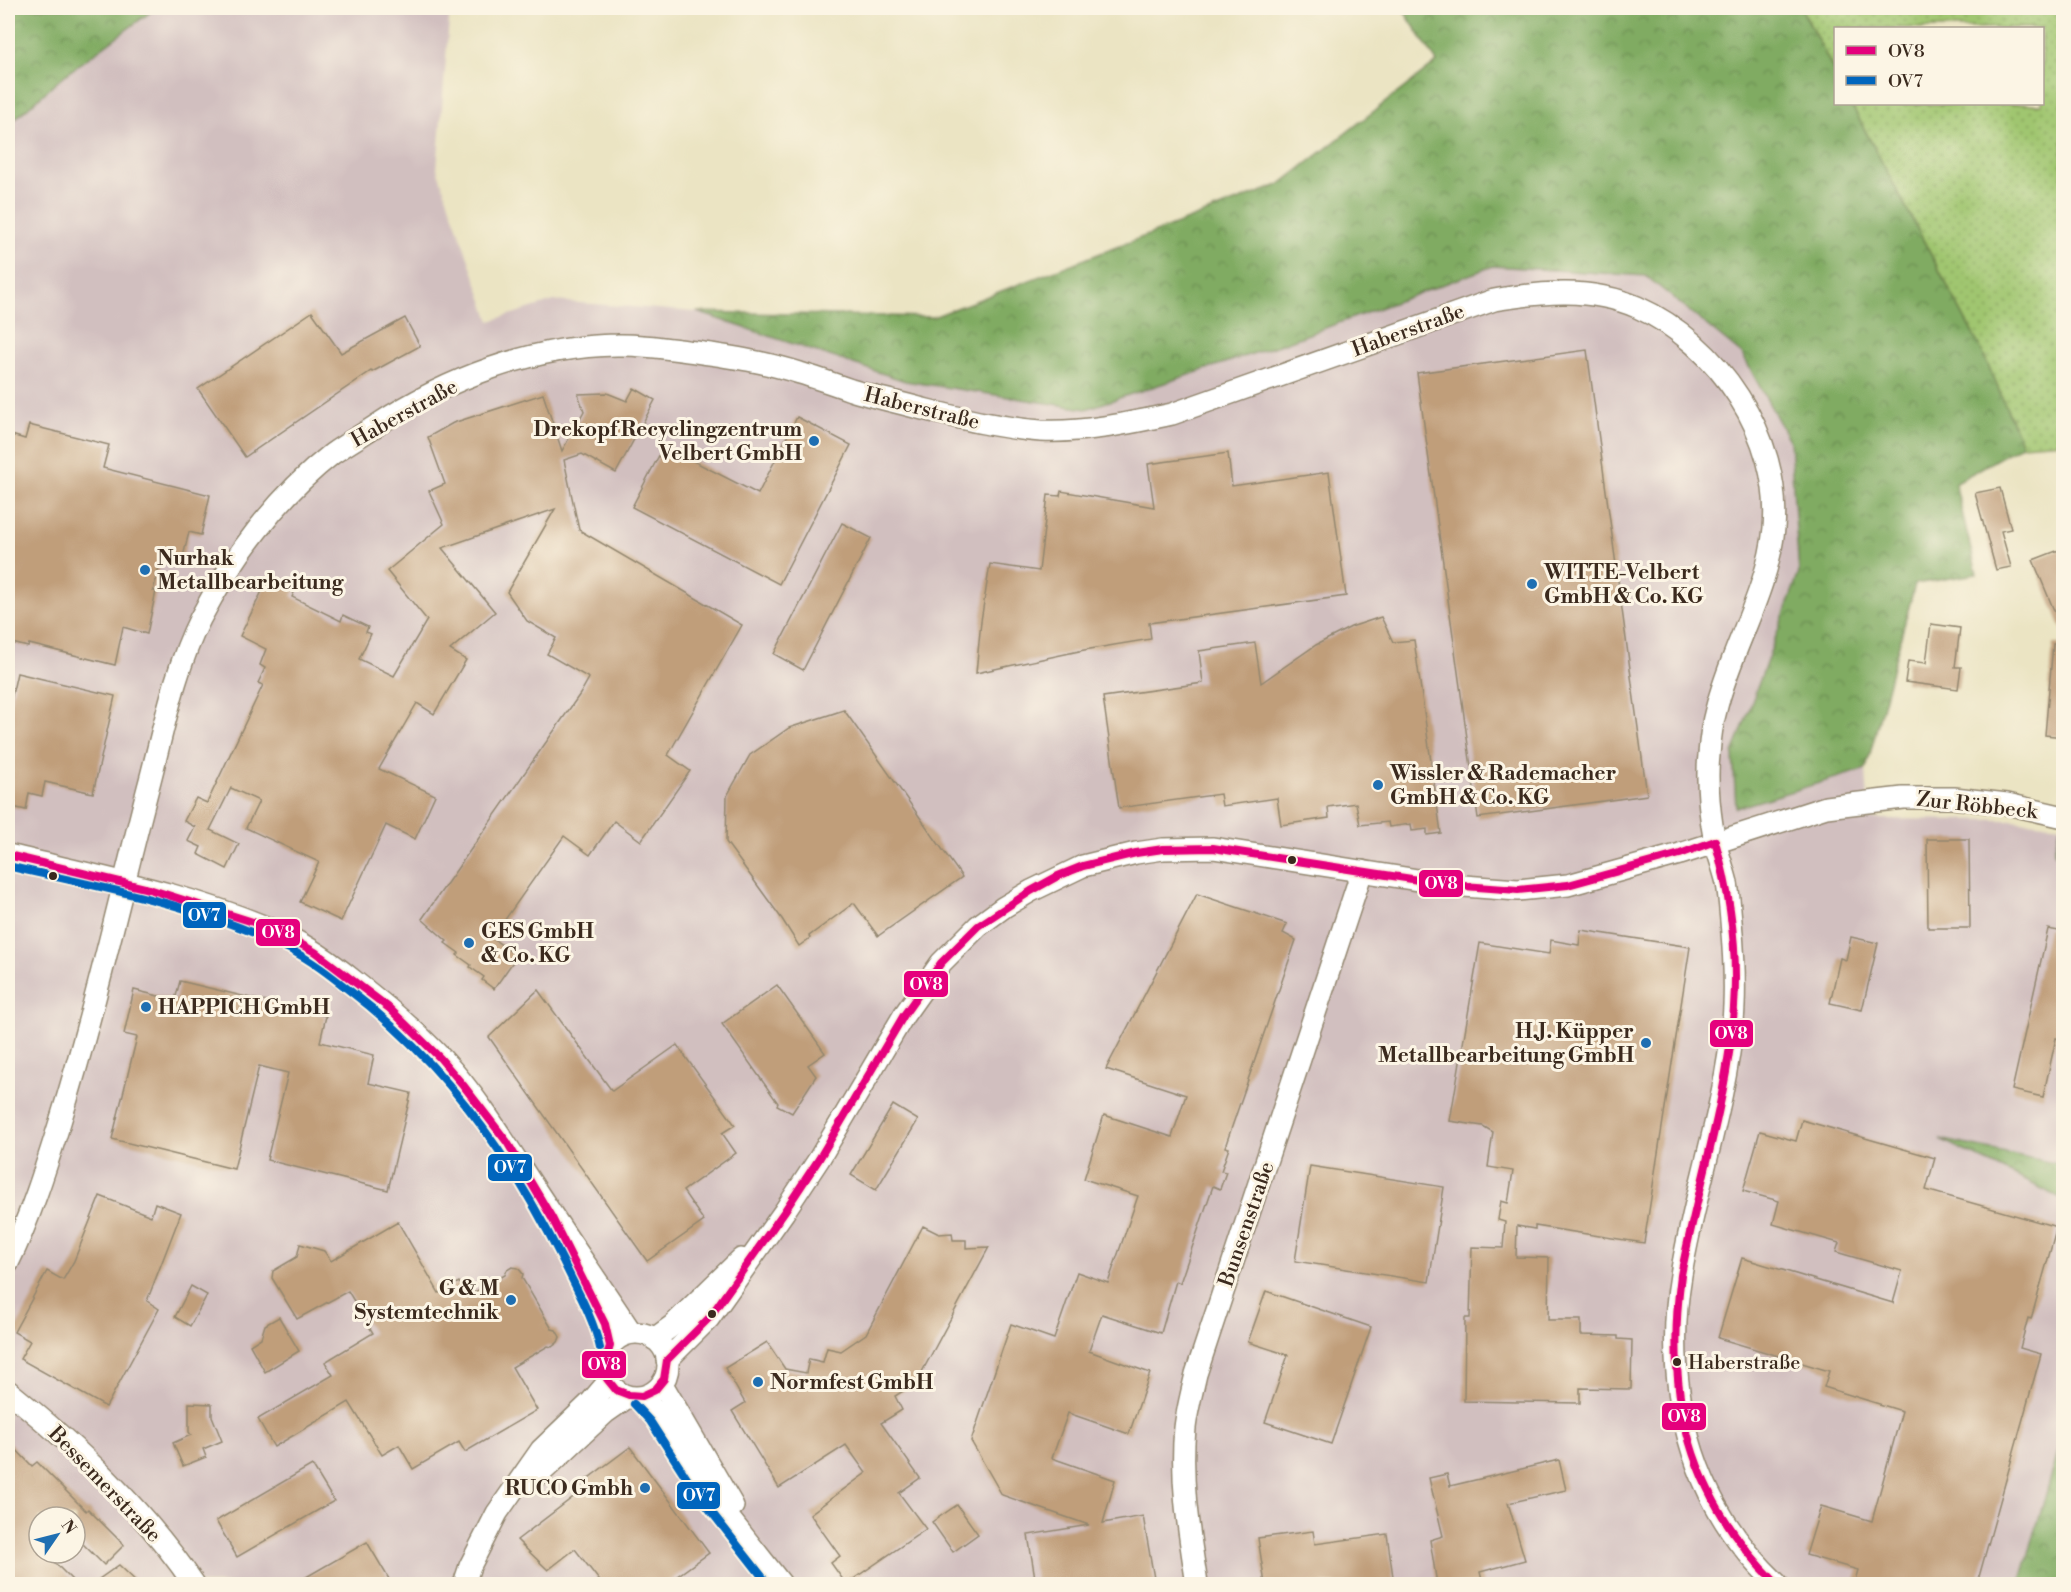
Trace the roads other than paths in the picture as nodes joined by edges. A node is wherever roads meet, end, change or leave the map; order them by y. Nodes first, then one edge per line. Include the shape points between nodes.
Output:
1 (2064, 817) edge
2 (1715, 841) junction
3 (8, 855) edge
4 (1362, 871) junction
5 (123, 883) junction
6 (543, 1202) junction
7 (772, 1229) junction
8 (8, 1263) edge
9 (631, 1332) junction
10 (654, 1339) junction
11 (610, 1346) junction
12 (667, 1360) junction
13 (608, 1382) junction
14 (662, 1383) junction
15 (8, 1391) edge
16 (634, 1397) junction
17 (497, 1513) junction
18 (759, 1554) junction
19 (194, 1584) edge
20 (464, 1584) edge
21 (781, 1584) edge
22 (1197, 1584) edge
23 (1777, 1584) edge

1 - 2 street, Zur Röbbeck via 2007,804 1903,798 1826,807
2 - 4 street, Zur Röbbeck via 1568,885 1518,890 1450,885
2 - 5 street, Haberstraße via 1708,780 1715,711 1769,557 1774,525 1767,460 1748,411 1727,378 1696,346 1635,306 1556,292 1494,300 1172,414 1069,431 981,424 754,360 617,345 570,349 510,362 432,392 333,454 300,484 269,516 216,591 184,657
2 - 23 street, Haberstraße via 1727,885 1734,956 1733,1020 1681,1277 1676,1320 1677,1370 1689,1438 1716,1506 1734,1536
3 - 5 street
4 - 7 street, Zur Röbbeck via 1213,848 1163,849 1083,866 1030,891 978,926 928,979 808,1177
4 - 22 street, Bunsenstraße via 1196,1374 1185,1427 1183,1471
5 - 6 street via 227,911 288,937 317,953 379,999 443,1060 471,1094
5 - 8 street, Haberstraße via 80,1059 31,1210
6 - 9 street
6 - 11 street via 605,1324
7 - 10 street
7 - 12 street via 709,1318
9 - 10 street
9 - 11 street
10 - 12 street via 664,1348
11 - 13 street via 604,1357
12 - 14 street via 668,1373
13 - 16 street
13 - 17 street via 541,1450
14 - 16 street via 653,1393
14 - 18 street
15 - 19 street, Bessemerstraße via 117,1489 156,1532
16 - 17 street via 604,1413
16 - 18 street via 658,1414 703,1485
17 - 20 street
18 - 21 street

